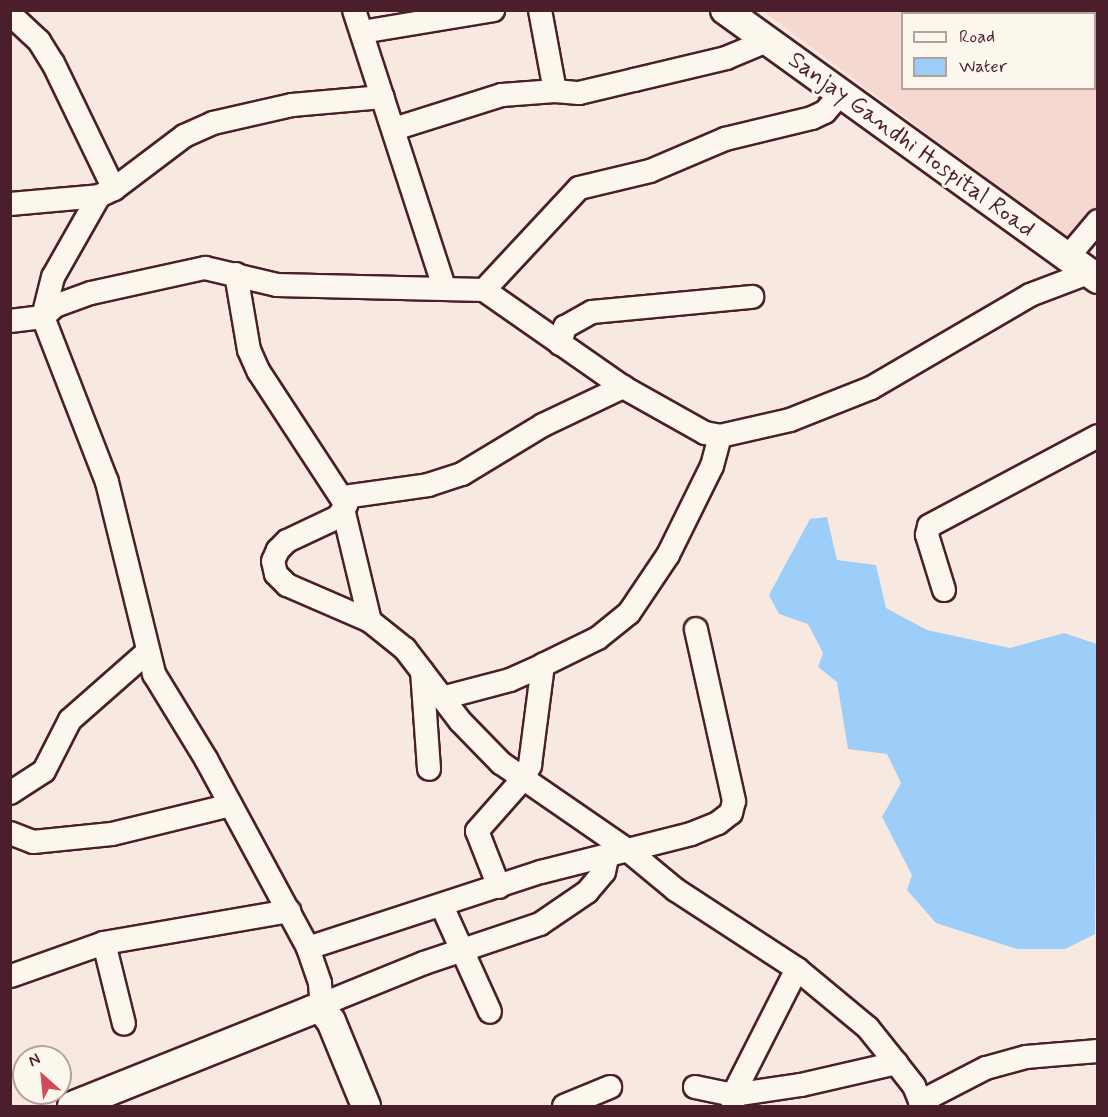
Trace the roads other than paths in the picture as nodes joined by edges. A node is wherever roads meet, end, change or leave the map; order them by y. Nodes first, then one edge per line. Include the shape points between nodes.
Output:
1 (354, 10) edge
2 (493, 10) edge
3 (540, 10) edge
4 (725, 10) edge
5 (10, 14) edge
6 (362, 32) junction
7 (767, 41) junction
8 (555, 91) junction
9 (840, 94) junction
10 (384, 97) junction
11 (394, 129) junction
12 (106, 192) junction
13 (10, 204) edge
14 (1098, 221) edge
15 (1088, 270) edge
16 (236, 274) junction
17 (444, 287) junction
18 (484, 290) junction
19 (752, 297) dead end
20 (43, 317) junction
21 (10, 321) edge
22 (560, 344) junction
23 (623, 387) junction
24 (720, 436) junction
25 (1098, 436) edge
26 (344, 505) junction
27 (944, 590) dead end
28 (370, 621) junction
29 (696, 629) dead end
30 (147, 652) junction
31 (543, 666) junction
32 (422, 671) junction
33 (442, 698) junction
34 (429, 769) dead end
35 (523, 779) junction
36 (10, 794) edge
37 (231, 805) junction
38 (10, 833) edge
39 (630, 852) junction
40 (607, 858) junction
41 (499, 886) junction
42 (442, 906) junction
43 (289, 911) junction
44 (104, 943) junction
45 (308, 948) junction
46 (464, 950) junction
47 (797, 969) junction
48 (11, 976) edge
49 (323, 1007) junction
50 (490, 1012) dead end
51 (124, 1024) dead end
52 (1098, 1051) edge
53 (896, 1063) junction
54 (610, 1087) dead end
55 (695, 1088) dead end
56 (733, 1101) edge
57 (921, 1104) edge
58 (72, 1107) edge
59 (366, 1107) edge
60 (564, 1107) edge

1 - 6 street
2 - 6 street
3 - 8 street
4 - 7 main road, Sanjay Gandhi Hospital Road
5 - 12 street via 39,41 53,63
6 - 10 street
7 - 8 street via 726,58 623,83 579,93
7 - 9 main road, Sanjay Gandhi Hospital Road
8 - 11 street via 502,95
9 - 15 main road, Sanjay Gandhi Hospital Road
9 - 18 street via 825,112 813,118 725,139 650,171 579,188
10 - 11 street
10 - 12 street via 292,105 213,123 184,136
11 - 17 street
12 - 13 street
12 - 20 street via 53,277
14 - 15 street
15 - 24 street via 1030,295 871,388 790,420
16 - 17 street via 283,285
16 - 20 street via 192,269 68,300
16 - 26 street via 249,350 259,372
17 - 18 street
18 - 22 street
19 - 22 street via 592,312 565,327
20 - 21 street
20 - 30 street via 107,482
22 - 23 street
23 - 24 street via 705,433
23 - 26 street via 543,425 462,474
24 - 31 street via 712,466 645,592 609,630
25 - 27 street via 929,526 927,535
26 - 28 street
26 - 28 street via 287,541 273,561 276,574 287,585
28 - 32 street via 405,649
29 - 39 street via 734,801 731,813 718,823
30 - 36 street via 70,720 44,771
30 - 37 street via 165,696
31 - 33 street via 510,680
31 - 35 street via 535,748
32 - 33 street
32 - 34 street
33 - 35 street via 476,740
35 - 39 street
35 - 41 street via 477,831
37 - 38 street via 112,834 33,842
37 - 43 street
39 - 40 street
39 - 47 street via 676,890
40 - 41 street via 541,872
40 - 46 street via 598,881 555,916 525,931
41 - 42 street
42 - 45 street
42 - 46 street
43 - 44 street
43 - 45 street
44 - 48 street
44 - 51 street
45 - 49 street
46 - 49 street
46 - 50 street
47 - 53 street via 868,1028
47 - 56 street
49 - 58 main road via 296,1014
49 - 59 main road
52 - 57 street via 1026,1057 986,1068
53 - 56 street
53 - 57 street via 914,1086
54 - 60 street
55 - 56 street

